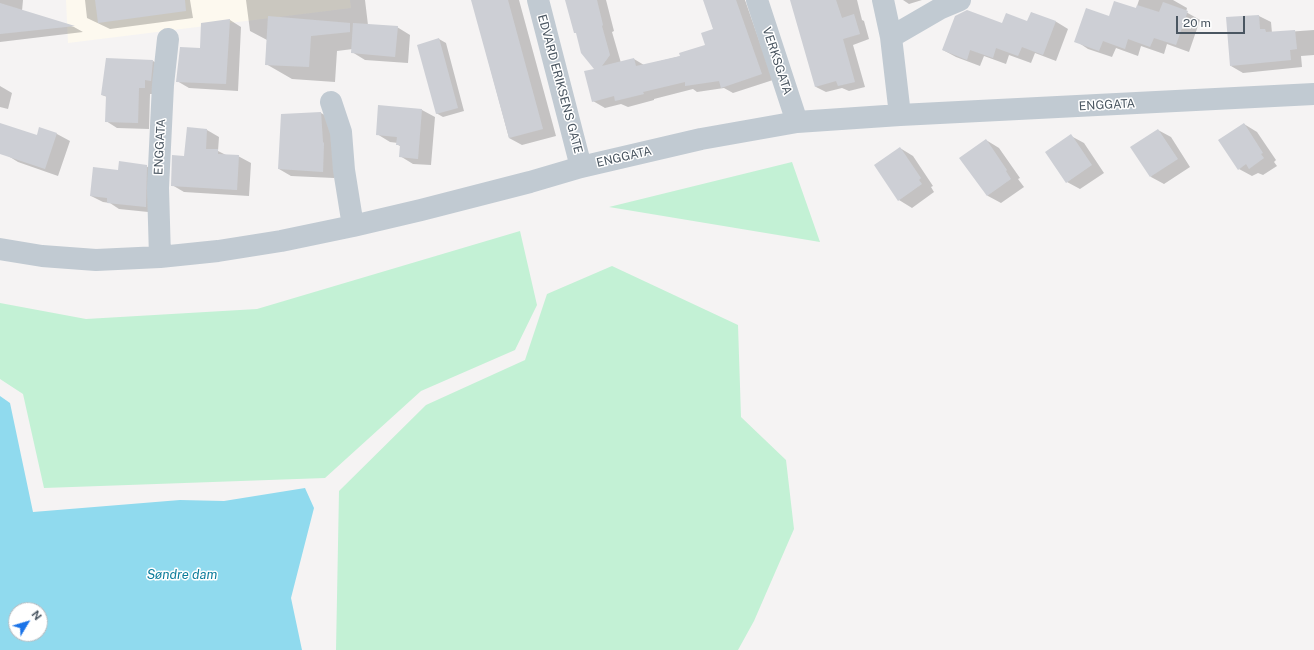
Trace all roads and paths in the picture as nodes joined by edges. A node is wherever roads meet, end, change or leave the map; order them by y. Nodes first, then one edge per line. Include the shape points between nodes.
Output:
1 (538, 0) edge
2 (757, 0) edge
3 (883, 0) edge
4 (960, 0) edge
5 (891, 37) junction
6 (168, 38) dead end
7 (1314, 94) edge
8 (331, 102) dead end
9 (900, 115) junction
10 (797, 122) junction
11 (582, 167) junction
12 (353, 226) junction
13 (0, 249) edge
14 (160, 257) junction

1 - 11 street, EDVARD ERIKSENS GATE
2 - 10 street, VERKSGATA
3 - 5 street
4 - 5 street via 940,8
5 - 9 street
6 - 14 street, ENGGATA via 158,188
7 - 9 street, ENGGATA
8 - 12 street via 341,132
9 - 10 street, ENGGATA
10 - 11 street, ENGGATA via 701,139
11 - 12 street, ENGGATA
12 - 14 street, ENGGATA via 218,251
13 - 14 street, ENGGATA via 42,256 96,260

